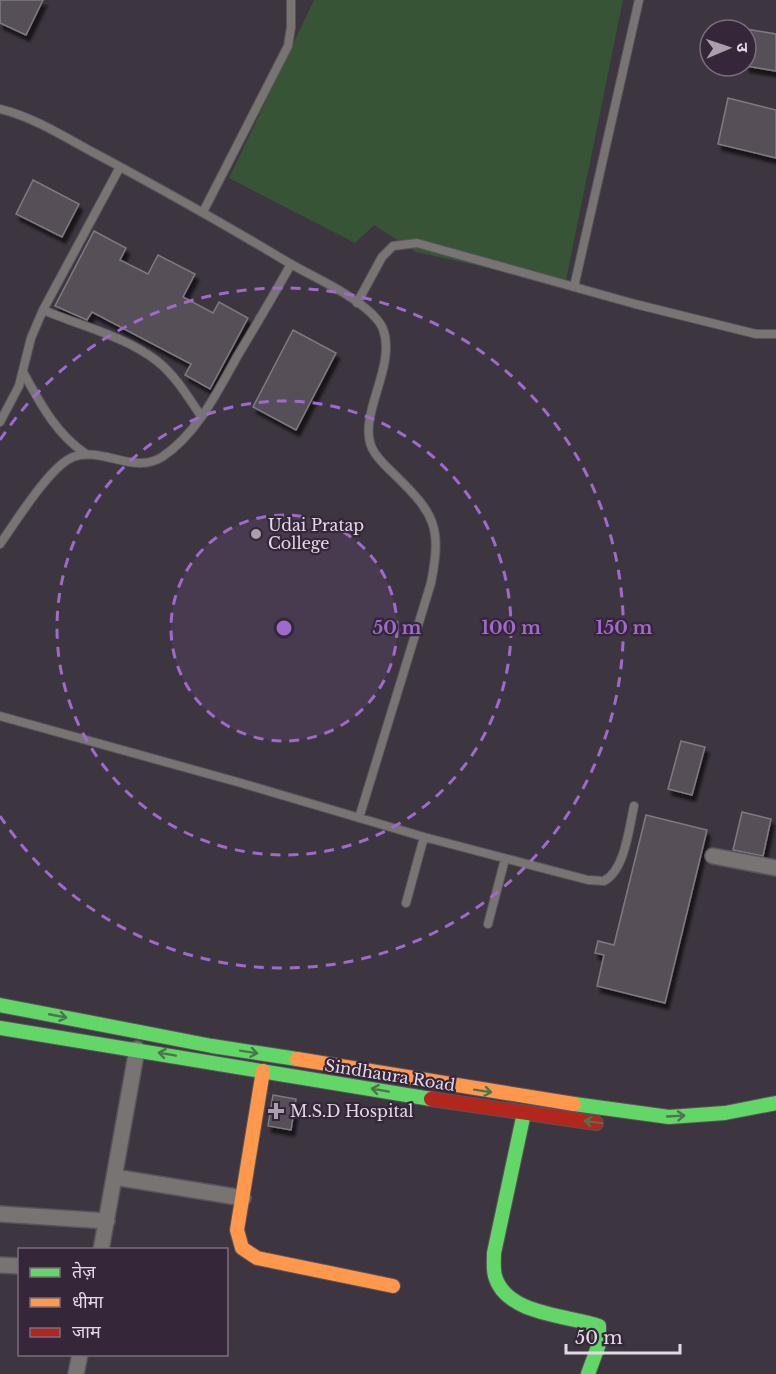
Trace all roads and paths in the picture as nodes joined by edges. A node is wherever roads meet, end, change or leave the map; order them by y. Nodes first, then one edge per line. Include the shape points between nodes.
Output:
1 (291, 0) edge
2 (639, 0) edge
3 (0, 109) edge
4 (120, 167) junction
5 (203, 212) junction
6 (291, 264) junction
7 (574, 287) junction
8 (357, 303) junction
9 (43, 310) junction
10 (776, 334) edge
11 (23, 372) junction
12 (201, 416) junction
13 (0, 422) edge
14 (86, 454) junction
15 (0, 544) edge
16 (0, 716) edge
17 (634, 806) dead end
18 (359, 818) junction
19 (424, 837) junction
20 (713, 856) dead end
21 (505, 859) junction
22 (776, 868) edge
23 (406, 903) dead end
24 (488, 924) dead end
25 (0, 1005) edge
26 (0, 1028) edge
27 (137, 1049) junction
28 (263, 1071) junction
29 (776, 1103) edge
30 (524, 1113) junction
31 (776, 1117) edge
32 (610, 1125) dead end
33 (715, 1128) dead end
34 (114, 1177) junction
35 (243, 1198) junction
36 (0, 1214) edge
37 (107, 1221) junction
38 (101, 1248) edge
39 (0, 1265) edge
40 (18, 1266) edge
41 (393, 1286) dead end
42 (80, 1356) edge
43 (76, 1374) edge
44 (588, 1374) edge

1 - 5 lane via 288,46
2 - 7 lane
3 - 4 lane via 37,122
4 - 5 lane
4 - 9 lane
5 - 6 lane
6 - 8 lane
6 - 12 lane
7 - 8 lane via 417,243 393,246 382,257
7 - 10 lane via 756,334
8 - 18 lane via 383,327 386,344 370,423 370,445 429,512 436,532 437,554
9 - 11 lane
9 - 12 lane via 112,335 156,360 180,384
11 - 13 lane
11 - 14 lane via 62,434
12 - 14 lane via 181,443 148,463
14 - 15 lane via 72,457 53,471
16 - 18 lane
17 - 21 lane via 616,872 604,881
18 - 19 lane
19 - 21 lane
19 - 23 lane
20 - 22 street
21 - 24 lane
25 -> 29 street via 212,1046 669,1117 725,1113
26 - 27 street, Sindhaura Road
28 -> 27 street, Sindhaura Road
27 - 34 street
30 -> 28 street, Sindhaura Road
28 - 35 street
32 -> 30 street, Sindhaura Road
30 - 44 street via 492,1268 496,1283 523,1307 598,1326 599,1346
31 - 33 street
34 - 35 street
34 - 37 street
35 - 41 street via 237,1230 239,1244 246,1254
36 - 37 street
37 - 38 street
39 - 40 street
42 - 43 street

